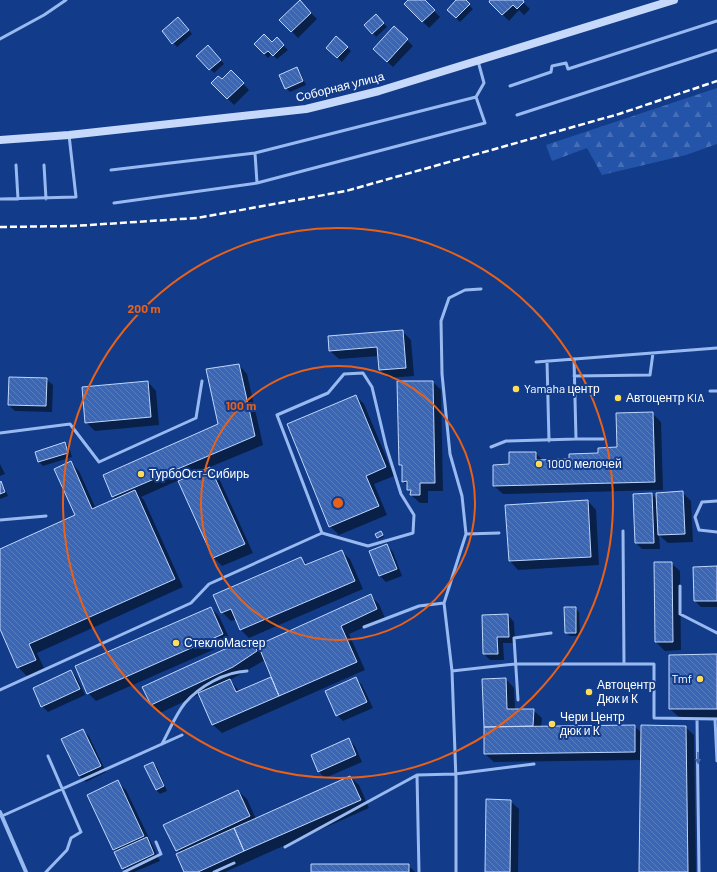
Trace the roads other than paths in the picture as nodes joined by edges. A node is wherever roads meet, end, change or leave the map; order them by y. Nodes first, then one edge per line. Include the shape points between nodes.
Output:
1 (66, 0) edge
2 (674, 0) edge
3 (717, 21) edge
4 (0, 39) edge
5 (717, 50) edge
6 (478, 60) junction
7 (510, 86) dead end
8 (476, 97) junction
9 (516, 115) dead end
10 (69, 135) junction
11 (0, 140) edge
12 (255, 153) junction
13 (16, 165) dead end
14 (44, 165) dead end
15 (111, 170) dead end
16 (257, 184) junction
17 (0, 199) edge
18 (18, 199) junction
19 (46, 199) junction
20 (114, 203) dead end
21 (481, 289) dead end
22 (717, 348) edge
23 (653, 353) junction
24 (574, 359) junction
25 (547, 361) junction
26 (536, 362) dead end
27 (574, 376) junction
28 (202, 381) dead end
29 (717, 391) edge
30 (710, 392) dead end
31 (0, 433) edge
32 (576, 439) junction
33 (603, 439) dead end
34 (549, 440) junction
35 (491, 447) dead end
36 (717, 501) edge
37 (46, 516) dead end
38 (0, 520) edge
39 (623, 531) dead end
40 (717, 532) edge
41 (322, 533) junction
42 (499, 533) dead end
43 (466, 534) junction
44 (680, 586) dead end
45 (444, 603) junction
46 (364, 627) dead end
47 (551, 633) dead end
48 (717, 633) edge
49 (515, 664) junction
50 (624, 664) junction
51 (247, 671) dead end
52 (452, 671) junction
53 (0, 690) edge
54 (518, 700) dead end
55 (697, 719) junction
56 (716, 719) edge
57 (182, 735) dead end
58 (162, 744) junction
59 (48, 756) dead end
60 (717, 761) edge
61 (534, 764) dead end
62 (455, 774) junction
63 (417, 775) junction
64 (62, 789) junction
65 (1, 814) edge
66 (156, 842) dead end
67 (285, 847) dead end
68 (234, 863) dead end
69 (26, 872) edge
70 (46, 872) edge
71 (124, 872) edge
72 (214, 872) edge
73 (419, 872) edge
74 (456, 872) edge
75 (699, 872) edge

1 - 4 lane
2 - 6 street, Соборная улица
3 - 7 lane via 568,69 566,63 552,66 551,72
5 - 9 lane
6 - 8 lane via 484,83
6 - 10 street, Соборная улица via 380,90 306,109
8 - 12 lane
8 - 16 lane via 485,123
10 - 11 street, Соборная улица
10 - 19 lane via 76,197
12 - 15 lane
12 - 16 lane
13 - 18 lane
14 - 19 lane
16 - 20 lane
17 - 18 lane
18 - 19 lane
21 - 43 lane via 465,290 449,298 441,321 442,374 450,454 462,496
22 - 23 lane
23 - 24 lane
23 - 27 lane via 650,375
24 - 25 lane
24 - 27 lane
25 - 26 lane
25 - 34 lane
27 - 32 lane
28 - 31 lane via 196,418 99,462 70,424
29 - 30 lane
32 - 33 lane
32 - 34 lane
34 - 35 lane via 506,441
36 - 40 lane via 702,502 694,517 699,530
37 - 38 lane
39 - 50 lane
41 - 41 lane via 368,546 412,533 414,515 401,494 372,387 363,373 344,374 328,393 277,415
41 - 53 lane via 210,584 192,603
42 - 43 lane
43 - 45 lane
44 - 48 lane via 680,614
45 - 46 lane via 419,606
45 - 52 lane
47 - 49 lane via 514,638
49 - 50 lane
49 - 52 lane
49 - 54 lane
50 - 55 lane via 654,664 654,718
51 - 58 lane via 236,672 204,686 185,704
52 - 62 lane
55 - 56 lane
55 -> 75 lane
56 - 60 lane
57 - 58 lane
58 - 64 lane
59 - 64 lane
61 - 62 lane
62 - 63 lane
62 - 74 lane
63 - 67 lane
63 - 73 lane
64 - 65 lane
64 - 70 lane via 81,832 71,838 67,850
65 - 69 street
66 - 71 lane via 161,854
68 - 72 lane

